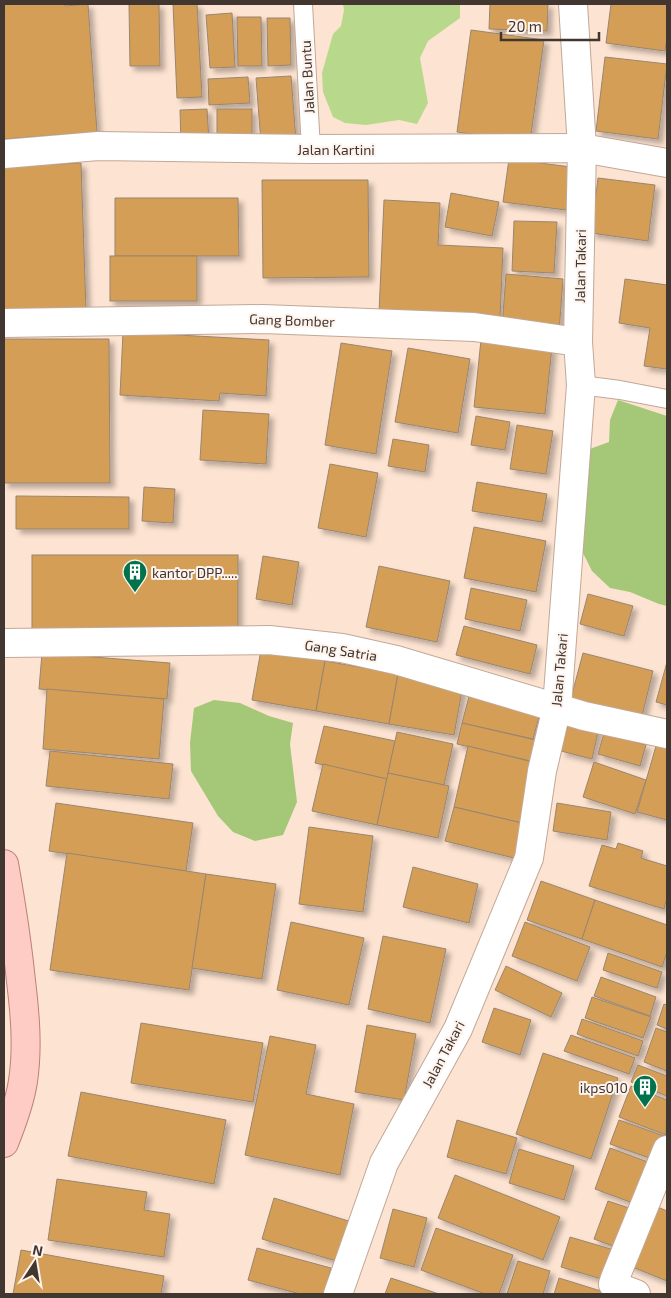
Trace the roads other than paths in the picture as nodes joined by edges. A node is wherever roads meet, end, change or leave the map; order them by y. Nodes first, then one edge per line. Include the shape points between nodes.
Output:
1 (303, 4) edge
2 (573, 4) edge
3 (582, 148) junction
4 (311, 149) junction
5 (4, 154) edge
6 (667, 163) edge
7 (4, 323) edge
8 (578, 342) junction
9 (581, 385) junction
10 (667, 400) edge
11 (4, 643) edge
12 (557, 707) junction
13 (667, 734) edge
14 (4, 864) edge
15 (4, 1143) edge
16 (667, 1150) edge
17 (338, 1294) edge
18 (633, 1294) edge

1 - 4 lane, Jalan Buntu
2 - 3 street, Jalan Takari
3 - 4 street, Jalan Kartini
3 - 6 street, Jalan Kartini
3 - 8 street, Jalan Takari
4 - 5 street, Jalan Kartini via 98,146
7 - 8 street, Gang Bomber via 263,319 474,327
8 - 9 street, Jalan Takari
9 - 10 lane
9 - 12 street, Jalan Takari
11 - 12 street, Gang Satria via 269,640 342,648 396,660
12 - 13 street, Gang Satria
12 - 17 street, Jalan Takari via 542,771 529,858 458,1029 384,1163
14 - 15 main road via 25,1013 26,1059 17,1106
16 - 18 street via 614,1278 615,1286

